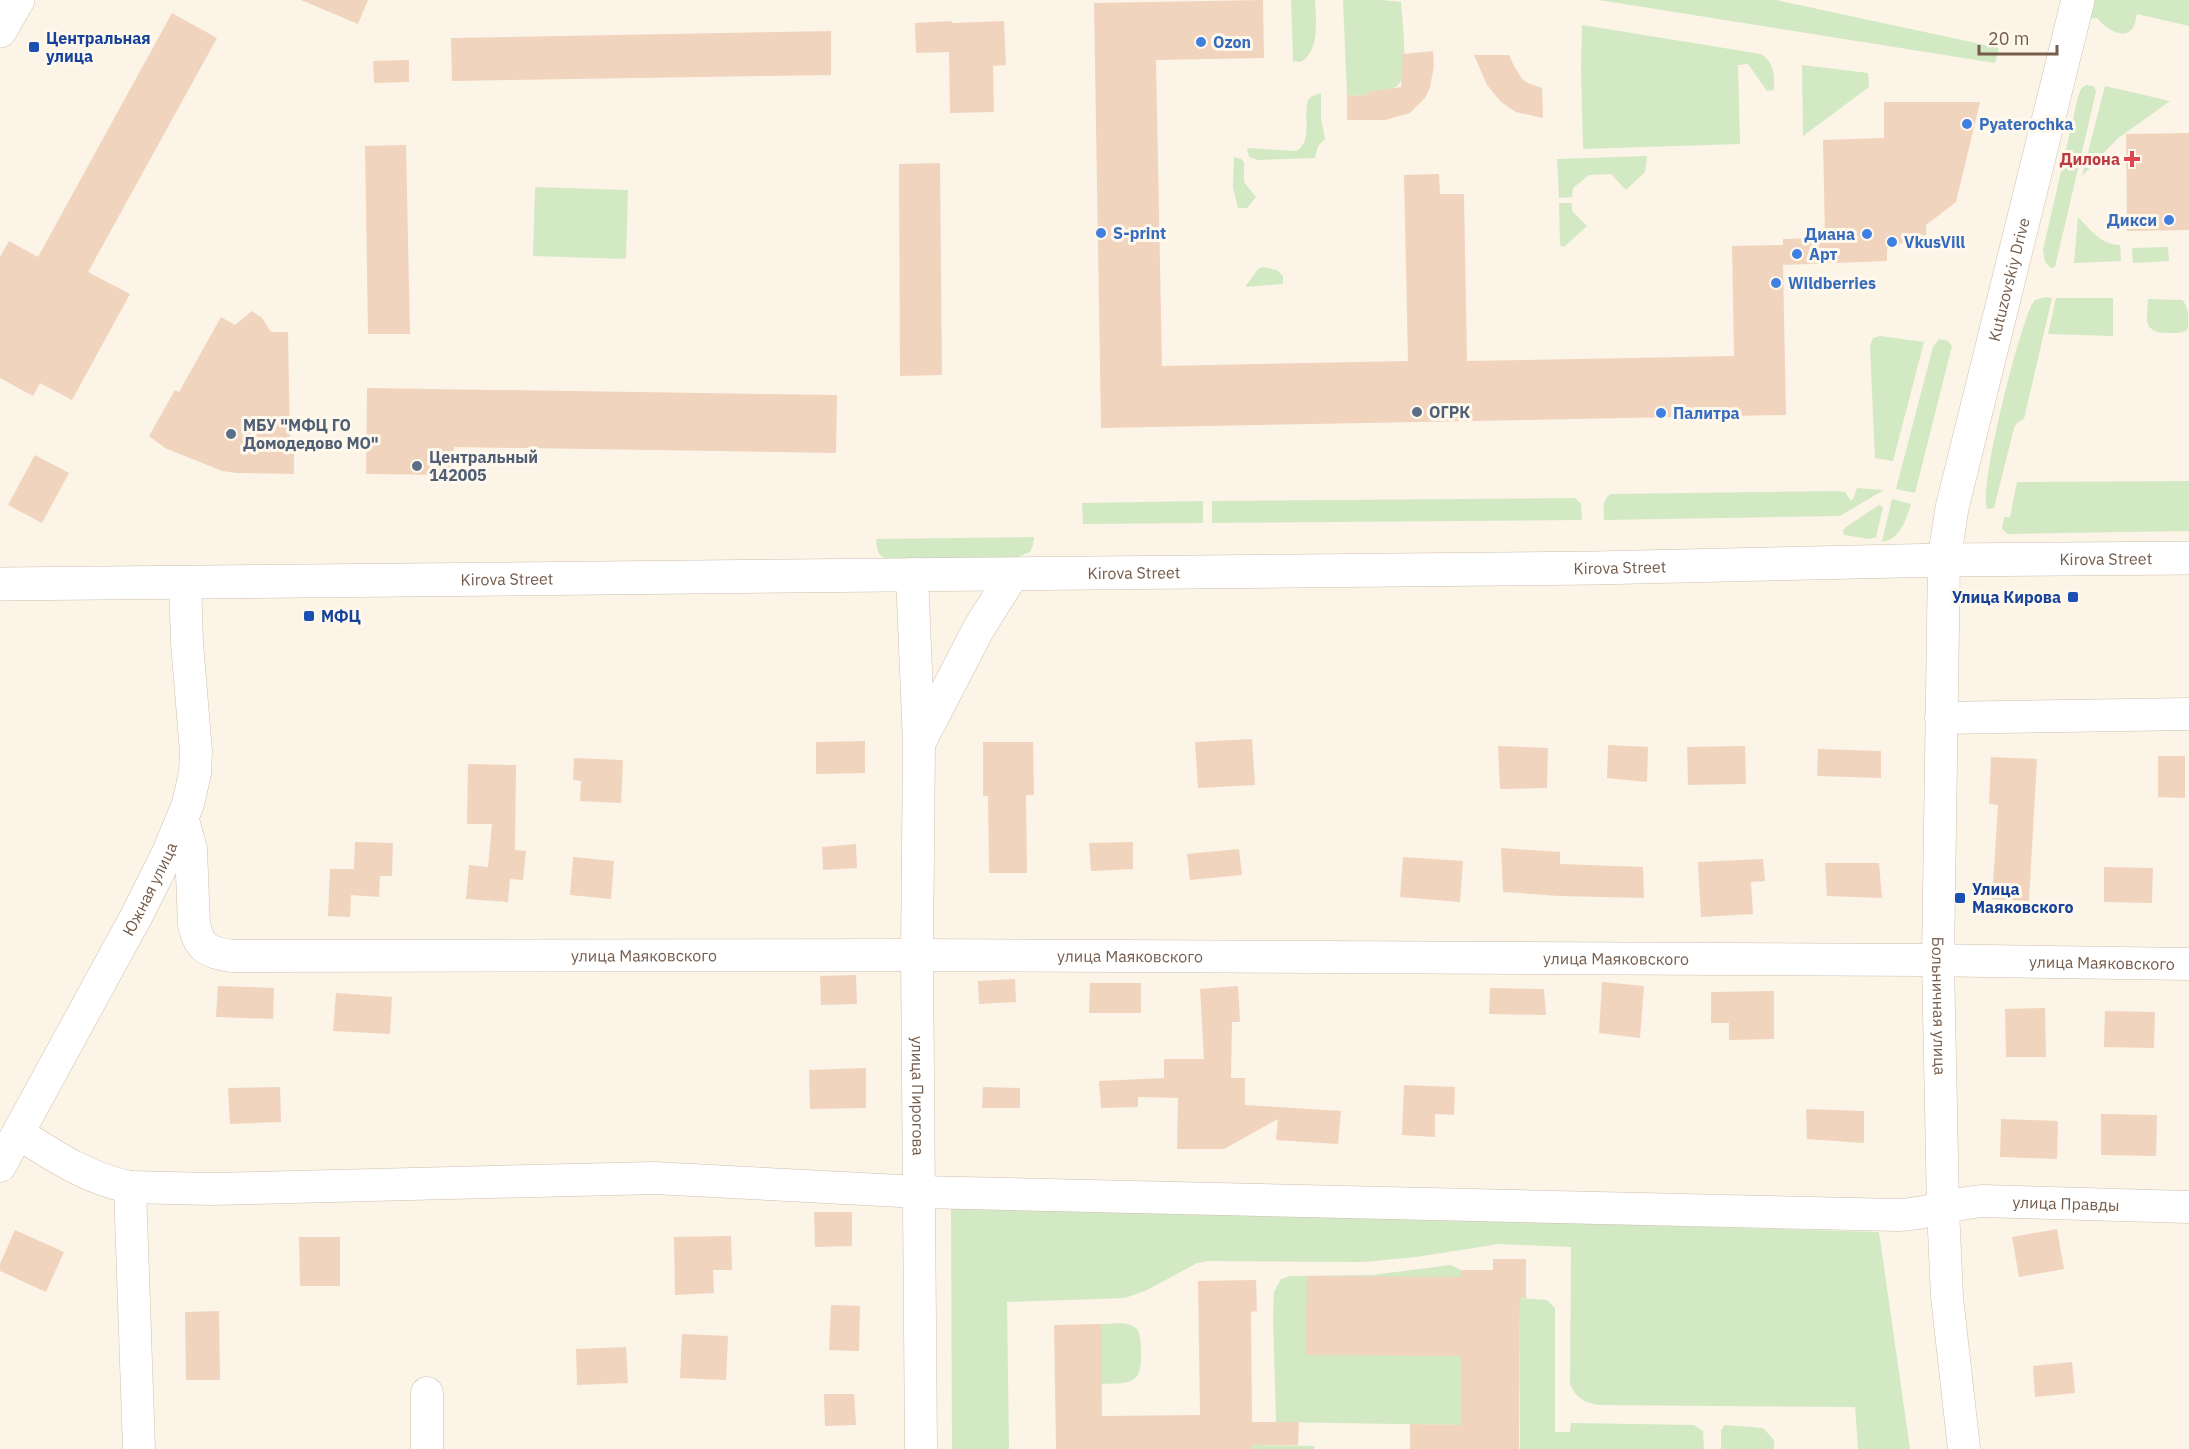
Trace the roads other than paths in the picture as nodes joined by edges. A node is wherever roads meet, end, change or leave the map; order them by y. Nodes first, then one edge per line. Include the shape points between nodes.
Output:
1 (18, 0) edge
2 (2078, 0) edge
3 (0, 31) edge
4 (2189, 558) edge
5 (1944, 560) junction
6 (912, 574) junction
7 (1012, 574) junction
8 (186, 582) junction
9 (0, 584) edge
10 (2189, 714) edge
11 (1941, 718) junction
12 (919, 744) junction
13 (183, 820) junction
14 (917, 955) junction
15 (1938, 960) junction
16 (2189, 964) edge
17 (18, 1133) junction
18 (0, 1166) edge
19 (130, 1187) junction
20 (920, 1192) junction
21 (1943, 1209) junction
22 (2187, 1210) edge
23 (427, 1393) dead end
24 (139, 1449) edge
25 (427, 1449) edge
26 (921, 1449) edge
27 (1964, 1449) edge

1 - 3 street
2 - 5 street, Kutuzovskiy Drive via 1952,508
4 - 5 street, Kirova Street
5 - 7 street, Kirova Street
5 - 11 street, Больничная улица
6 - 7 street, Kirova Street
6 - 8 street, Kirova Street
6 - 12 street, улица Пирогова
7 - 12 street, улица Пирогова
8 - 9 street, Kirova Street
8 - 13 street, Южная улица via 196,752 193,789
10 - 11 street
11 - 15 street, Больничная улица
12 - 14 street, улица Пирогова
13 - 14 street, улица Маяковского via 191,849 196,934 204,947 220,954
13 - 17 street, Южная улица via 132,924
14 - 15 street, улица Маяковского
14 - 20 street, улица Пирогова
15 - 16 street, улица Маяковского
15 - 21 street, Больничная улица
17 - 18 street, Южная улица
17 - 19 street, улица Правды via 93,1177
19 - 20 street, улица Правды via 211,1189 654,1178
19 - 24 street
20 - 21 street, улица Правды via 1886,1215
20 - 26 street, улица Пирогова
21 - 22 street, улица Правды via 1990,1201
21 - 27 street, Больничная улица via 1947,1297
23 - 25 street

